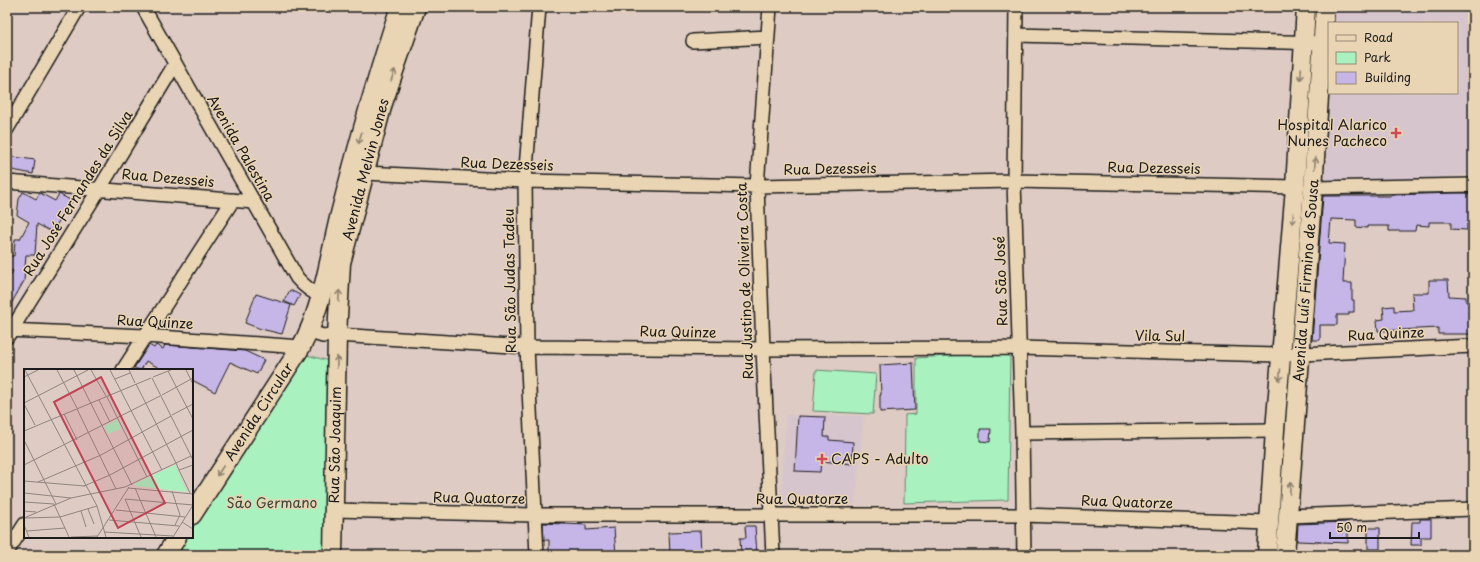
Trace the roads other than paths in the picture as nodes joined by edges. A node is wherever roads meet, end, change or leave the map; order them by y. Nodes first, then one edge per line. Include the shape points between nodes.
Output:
1 (79, 7) edge
2 (143, 7) edge
3 (400, 7) edge
4 (416, 7) edge
5 (539, 7) edge
6 (770, 7) edge
7 (1016, 7) edge
8 (1306, 7) edge
9 (1325, 7) edge
10 (1016, 35) junction
11 (768, 37) junction
12 (693, 41) dead end
13 (1303, 42) junction
14 (1323, 43) junction
15 (175, 64) junction
16 (7, 129) edge
17 (365, 173) junction
18 (525, 181) junction
19 (1014, 181) junction
20 (7, 182) edge
21 (757, 186) junction
22 (1473, 186) edge
23 (1295, 187) junction
24 (100, 188) junction
25 (1313, 188) junction
26 (233, 200) junction
27 (254, 202) junction
28 (321, 296) junction
29 (8, 333) edge
30 (337, 335) junction
31 (145, 336) junction
32 (305, 340) junction
33 (1473, 346) edge
34 (527, 347) junction
35 (1019, 348) junction
36 (763, 349) junction
37 (1300, 354) junction
38 (1281, 355) junction
39 (124, 369) edge
40 (1275, 430) junction
41 (1022, 433) junction
42 (1473, 509) edge
43 (334, 510) junction
44 (193, 512) edge
45 (534, 515) junction
46 (1023, 515) junction
47 (771, 516) junction
48 (1288, 516) junction
49 (1270, 523) junction
50 (24, 526) edge
51 (176, 538) edge
52 (7, 552) edge
53 (166, 555) edge
54 (333, 555) edge
55 (537, 555) edge
56 (773, 555) edge
57 (1024, 555) edge
58 (1267, 555) edge
59 (1285, 555) edge

1 - 16 street
2 - 15 street, Avenida Palestina
3 -> 28 main road, Avenida Melvin Jones via 352,168
17 -> 4 main road, Avenida Melvin Jones via 383,103
5 - 18 street, Rua São Judas Tadeu
6 - 11 street, Rua Justino de Oliveira Costa
7 - 10 street, Rua São José
8 - 13 main road, Avenida Luís Firmino de Sousa
9 - 14 main road, Avenida Luís Firmino de Sousa
10 - 13 street
10 - 19 street, Rua São José
11 - 12 street
11 - 21 street, Rua Justino de Oliveira Costa
13 - 14 street
13 -> 23 main road, Avenida Luís Firmino de Sousa
25 -> 14 main road, Avenida Luís Firmino de Sousa
15 - 24 street, Rua José Fernandes da Silva
15 - 27 street, Avenida Palestina
17 - 18 street, Rua Dezesseis
30 -> 17 main road, Avenida Melvin Jones via 341,263
18 - 21 street, Rua Dezesseis
18 - 34 street, Rua São Judas Tadeu
19 - 21 street, Rua Dezesseis
19 - 23 street, Rua Dezesseis
19 - 35 street, Rua São José
20 - 24 street, Rua Dezesseis
21 - 36 street, Rua Justino de Oliveira Costa
22 - 25 street
23 -> 38 main road, Avenida Luís Firmino de Sousa
24 - 26 street, Rua Dezesseis
24 - 29 street, Rua José Fernandes da Silva
25 - 37 main road, Avenida Luís Firmino de Sousa
26 - 27 street, Rua Dezesseis
26 - 31 street
27 - 28 street, Avenida Palestina via 297,278 305,287
28 - 32 main road, Avenida Melvin Jones
29 - 31 street, Rua Quinze
30 - 32 street
30 - 34 street, Rua Quinze
43 -> 30 main road, Rua São Joaquim
31 - 32 street, Rua Quinze
31 - 39 street
32 -> 44 main road, Avenida Circular
33 - 37 street, Rua Quinze
34 - 36 street, Rua Quinze
34 - 45 street, Rua São Judas Tadeu
35 - 36 street, Rua Quinze
35 - 38 street, Vila Sul
35 - 41 street, Rua São José
36 - 47 street, Rua Justino de Oliveira Costa
37 - 38 street, Vila Sul
48 -> 37 main road, Avenida Luís Firmino de Sousa
38 -> 40 main road, Avenida Luís Firmino de Sousa
40 - 41 street
40 - 49 main road, Avenida Luís Firmino de Sousa
41 - 46 street, Rua São José
42 - 48 street
43 - 45 street, Rua Quatorze
43 - 54 main road, Rua São Joaquim
45 - 47 street, Rua Quatorze
45 - 55 street, Rua São Judas Tadeu
46 - 47 street, Rua Quatorze
46 - 49 street, Rua Quatorze
46 - 57 street, Rua São José
47 - 56 street, Rua Justino de Oliveira Costa
48 - 59 main road, Avenida Luís Firmino de Sousa
49 - 58 main road, Avenida Luís Firmino de Sousa
50 - 52 street
51 - 53 main road

